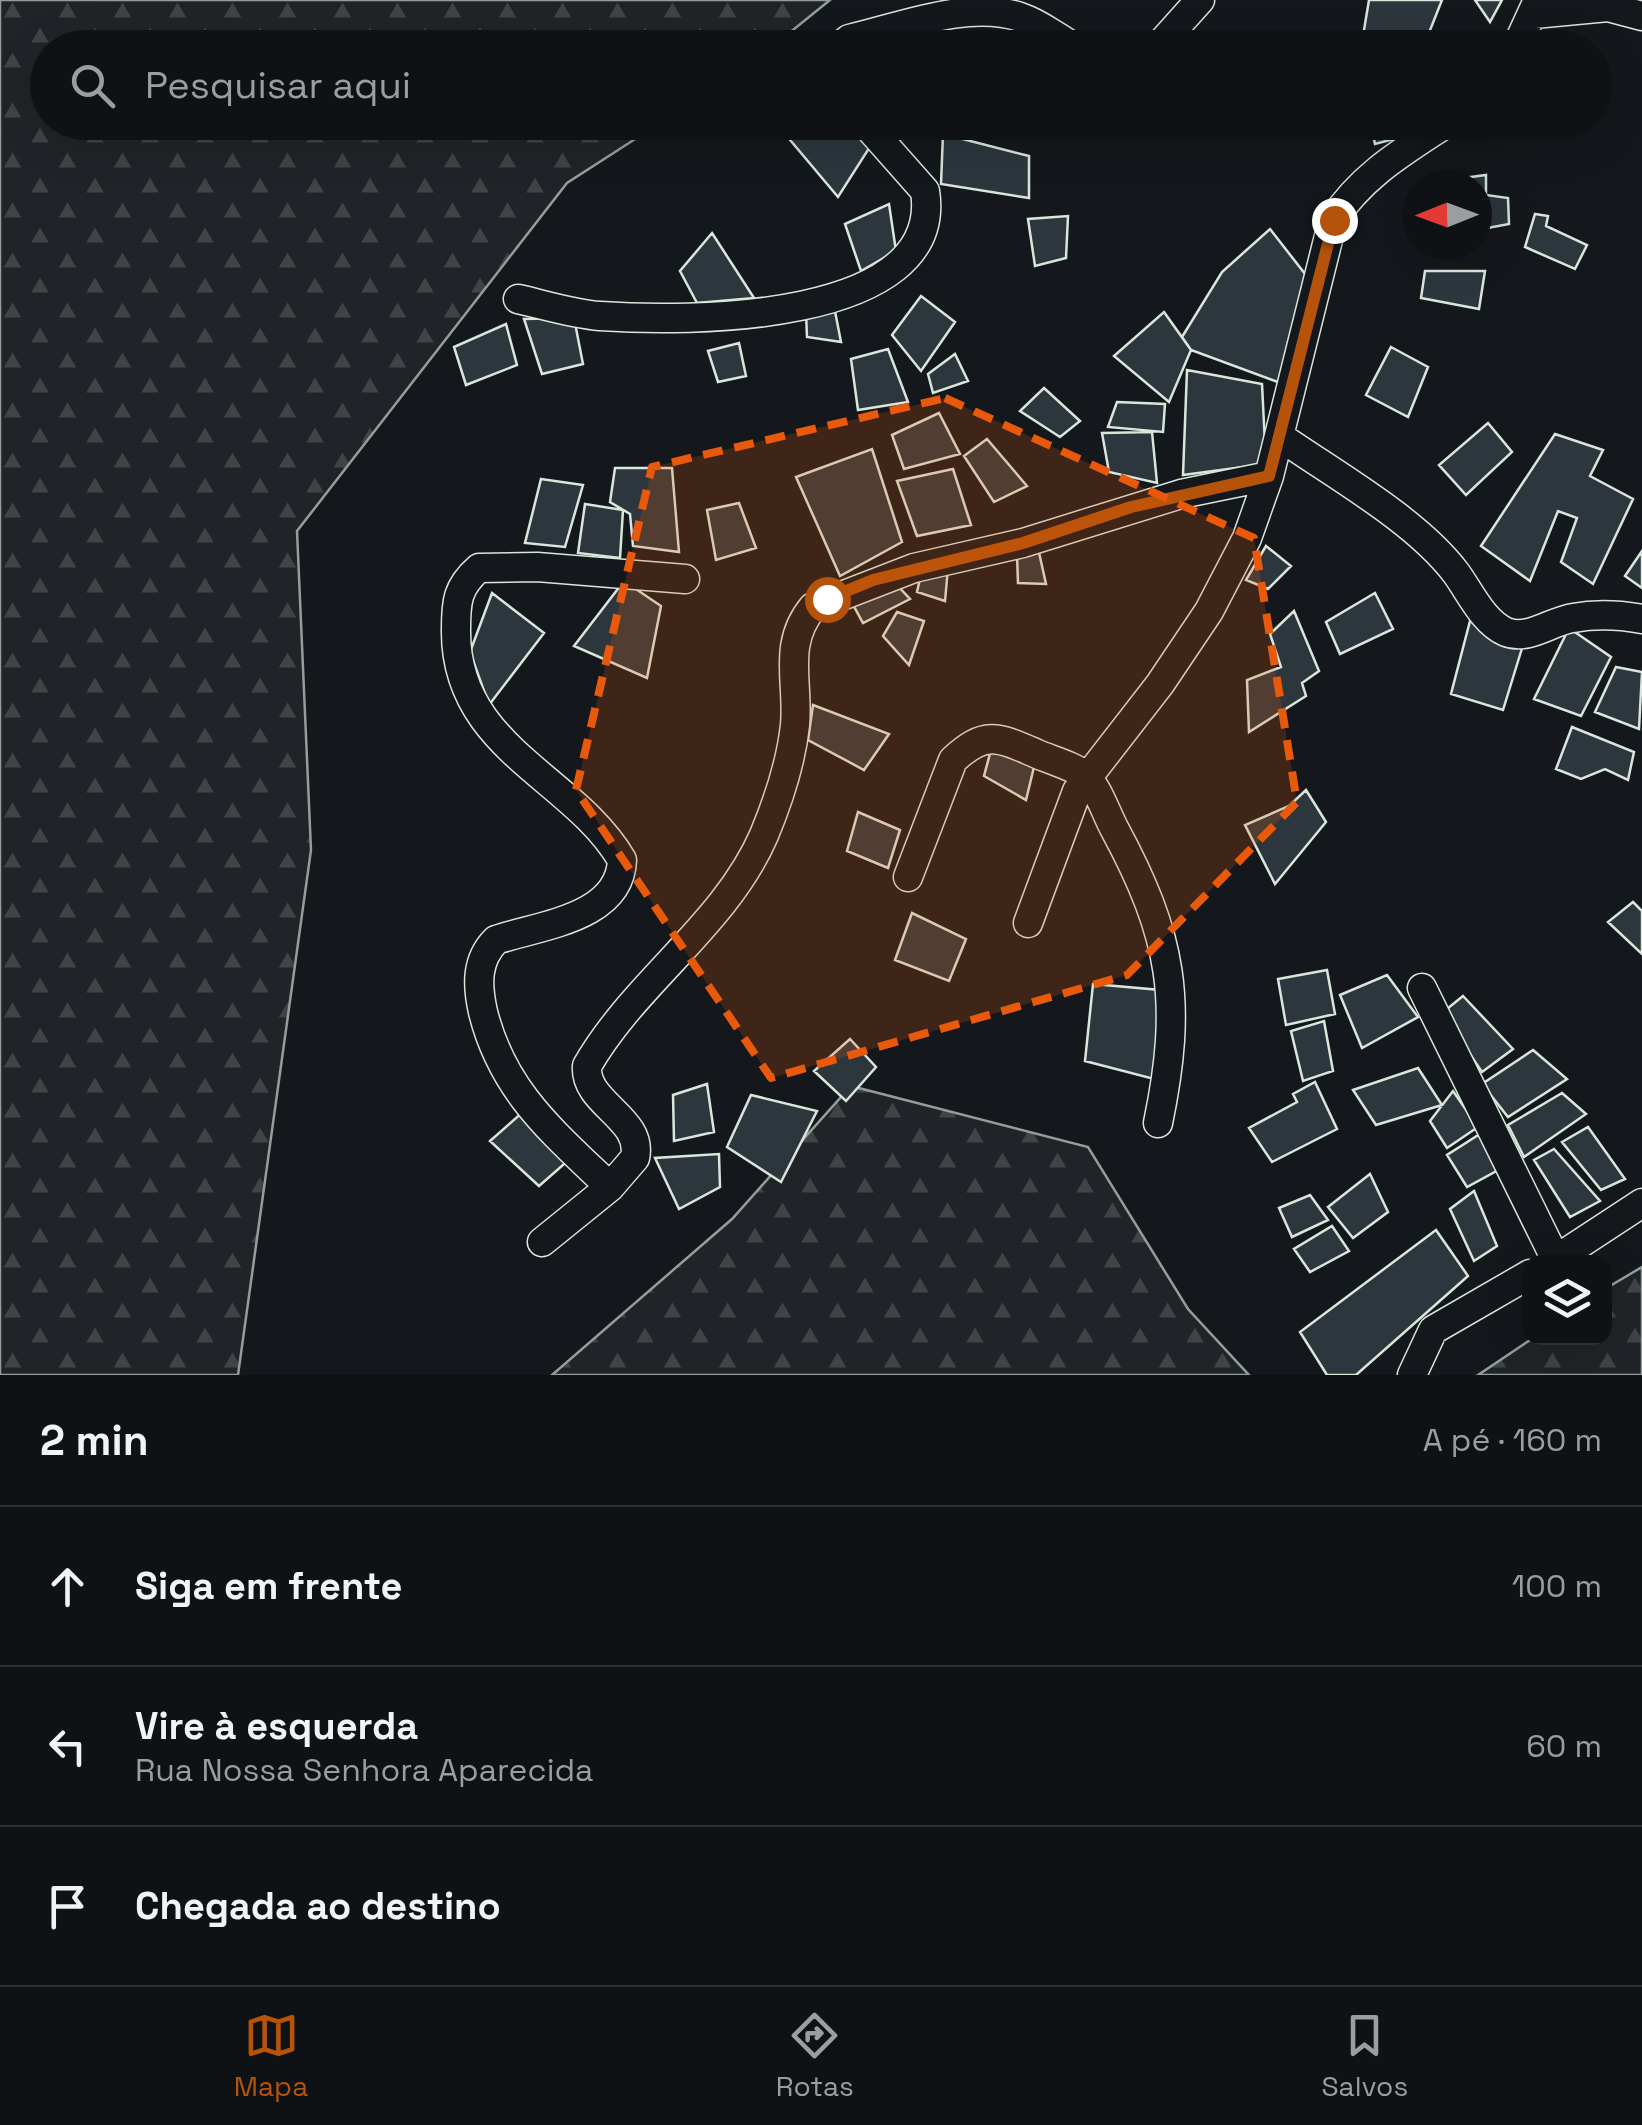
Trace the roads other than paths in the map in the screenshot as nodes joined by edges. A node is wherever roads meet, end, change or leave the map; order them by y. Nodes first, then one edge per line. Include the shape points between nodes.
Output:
1 (1200, 0) edge
2 (1536, 7) edge
3 (1642, 16) edge
4 (884, 30) edge
5 (1044, 30) edge
6 (1173, 30) edge
7 (1525, 30) edge
8 (880, 140) edge
9 (1420, 140) edge
10 (518, 300) dead end
11 (1280, 436) junction
12 (1269, 476) junction
13 (685, 579) dead end
14 (1642, 618) edge
15 (1086, 776) junction
16 (908, 877) dead end
17 (1028, 922) dead end
18 (1422, 988) dead end
19 (1158, 1123) dead end
20 (610, 1187) junction
21 (1642, 1203) edge
22 (542, 1242) dead end
23 (1551, 1255) edge
24 (1563, 1255) edge
25 (1522, 1279) edge
26 (1412, 1375) edge

1 - 6 street
2 - 3 street via 1608,8
2 - 7 street
4 - 5 street via 990,12 1021,17
8 - 10 street via 924,191 925,226 914,250 889,274 843,294 726,317 595,316
9 - 11 street via 1351,192 1334,220
11 - 12 street
11 - 14 street via 1424,539 1490,621 1507,632 1592,615
12 - 15 street via 1210,612
12 - 20 street via 914,568 812,607 794,642 795,721 784,784 762,840 728,895 587,1066 589,1083 638,1146 629,1169
13 - 20 street via 479,568 456,596 462,676 478,714 525,766 610,838 622,860 616,891 600,904 496,940 479,970 489,1035 504,1074 529,1108
15 - 16 street via 1004,739 985,738 967,748 954,760
15 - 17 street
15 - 19 street via 1149,892 1165,950 1173,1052
18 - 23 street
20 - 22 street
21 - 24 street
25 - 26 street via 1433,1330

